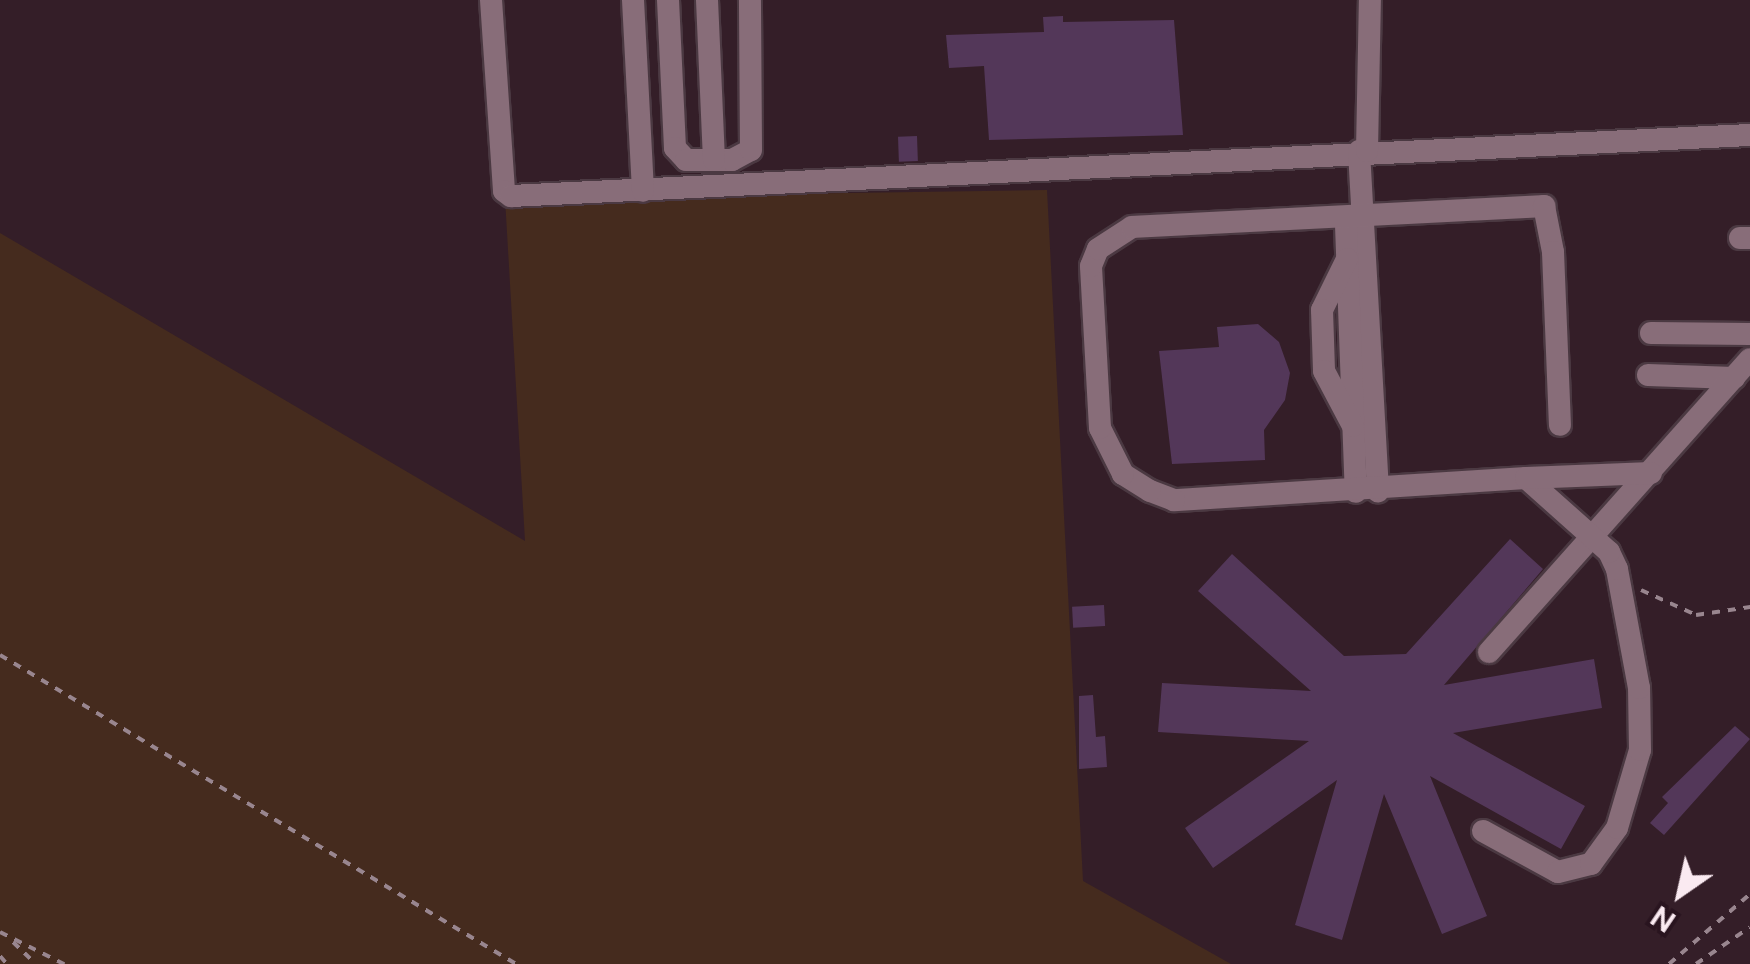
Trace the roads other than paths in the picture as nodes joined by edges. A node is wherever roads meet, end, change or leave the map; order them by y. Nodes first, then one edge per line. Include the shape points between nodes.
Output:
1 (491, 0) edge
2 (633, 0) edge
3 (668, 0) edge
4 (707, 0) edge
5 (750, 0) edge
6 (1370, 0) edge
7 (1750, 135) edge
8 (1357, 151) junction
9 (714, 160) junction
10 (644, 190) junction
11 (1353, 216) junction
12 (1652, 333) dead end
13 (1750, 334) edge
14 (1750, 360) edge
15 (1648, 375) dead end
16 (1734, 378) junction
17 (1560, 425) dead end
18 (1364, 432) junction
19 (1652, 473) junction
20 (1526, 478) junction
21 (1367, 491) junction
22 (1596, 538) junction
23 (1488, 652) dead end
24 (1483, 830) dead end

1 - 10 lane via 505,193
2 - 10 lane
3 - 9 lane via 676,148 686,160
4 - 9 lane
5 - 9 lane via 754,140 744,155
6 - 8 lane
7 - 8 lane
8 - 10 lane via 977,178
8 - 11 lane
11 - 17 lane via 1547,208
11 - 18 lane
11 - 18 lane via 1347,259
11 - 21 lane via 1132,227 1112,234 1092,266 1100,428 1124,474 1174,500
12 - 13 lane
14 - 16 lane
15 - 16 lane
16 - 19 lane
18 - 21 lane
19 - 20 lane
19 - 22 lane
20 - 21 lane
20 - 22 lane
22 - 23 lane
22 - 24 lane via 1619,580 1638,688 1640,750 1631,791 1592,864 1558,872

